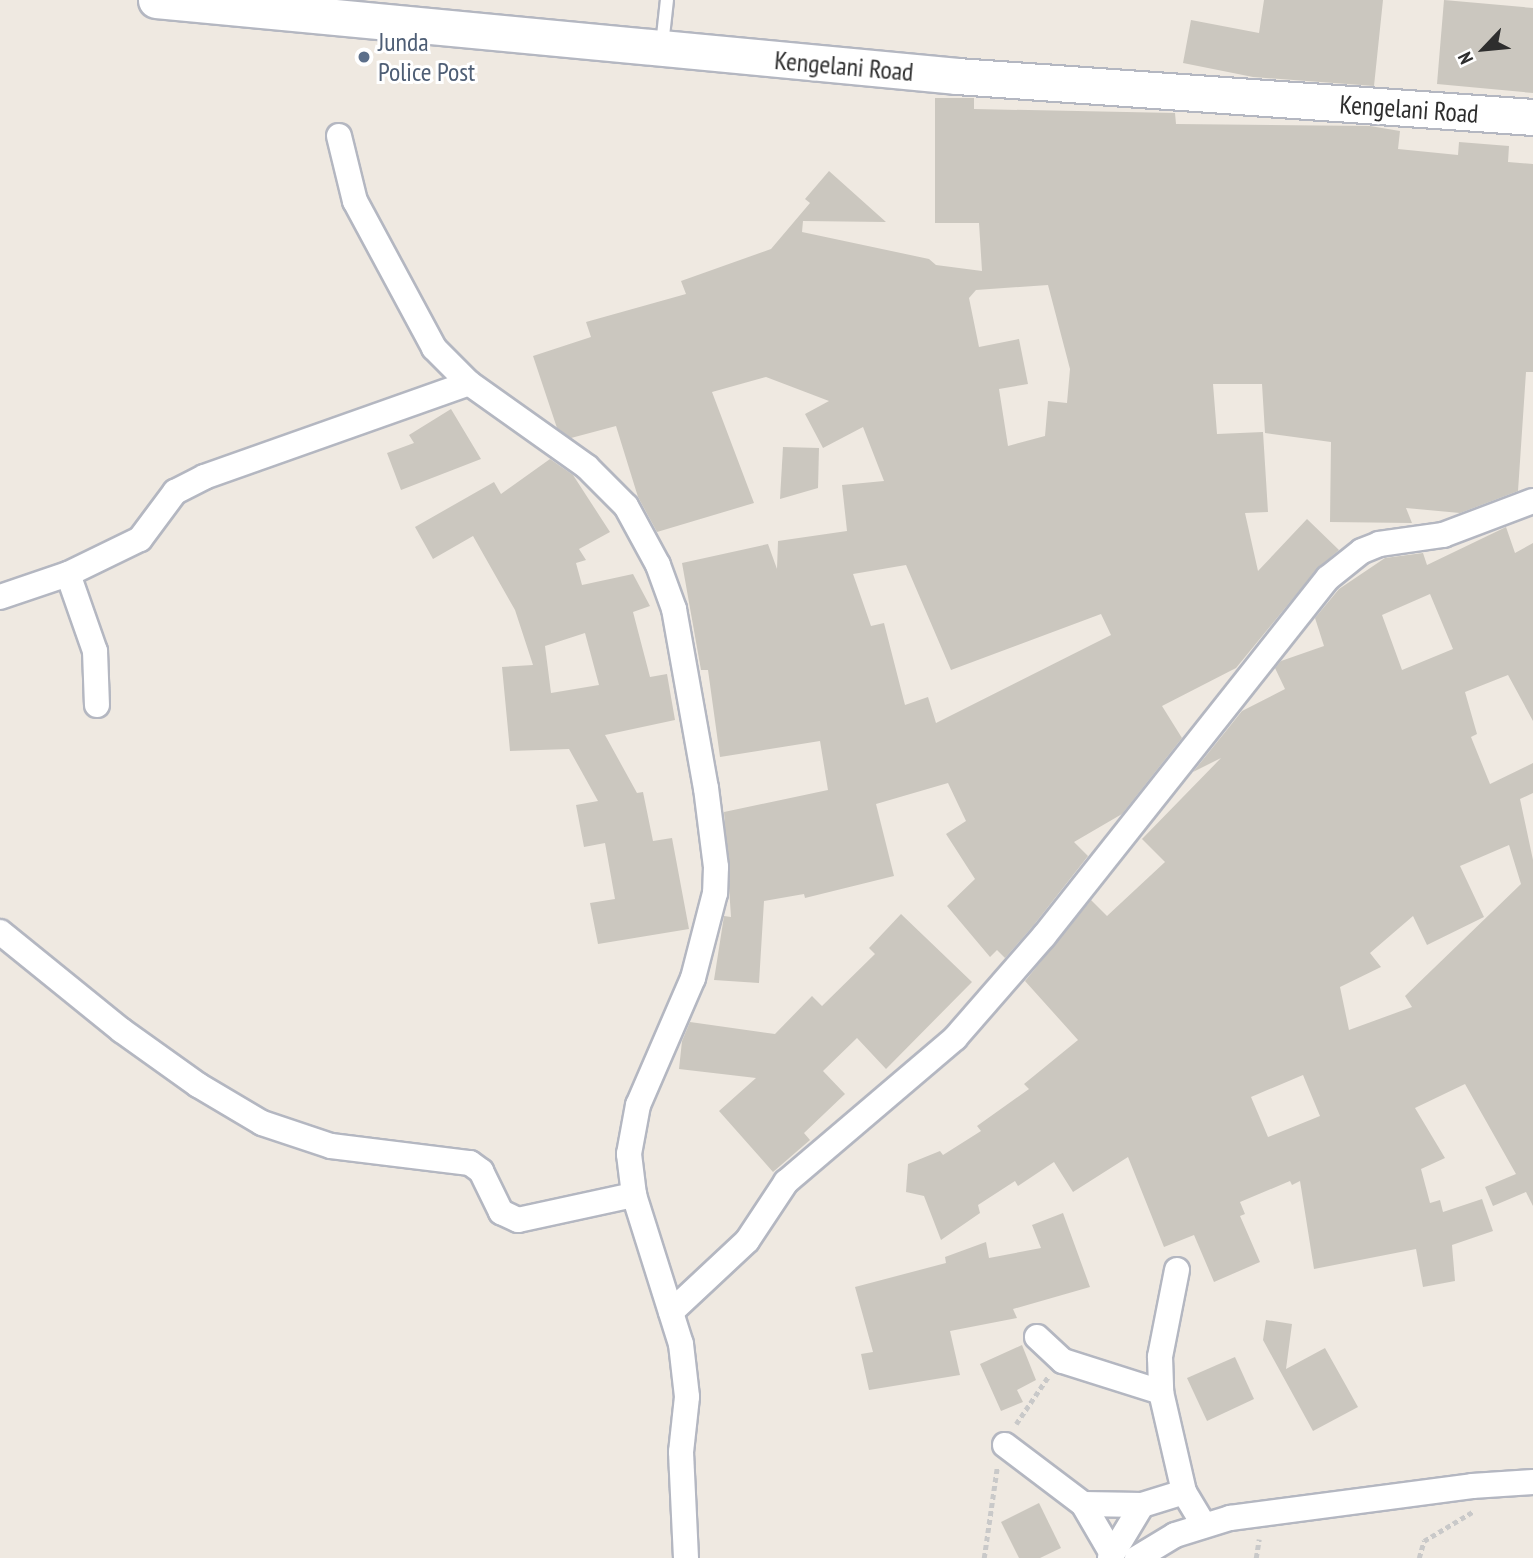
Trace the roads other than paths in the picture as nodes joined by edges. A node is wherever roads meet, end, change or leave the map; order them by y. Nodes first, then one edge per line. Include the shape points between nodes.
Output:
1 (156, 0) edge
2 (667, 0) edge
3 (209, 2) edge
4 (662, 48) junction
5 (1533, 117) edge
6 (339, 136) dead end
7 (469, 383) junction
8 (1533, 501) edge
9 (68, 574) junction
10 (0, 597) edge
11 (97, 705) dead end
12 (0, 932) edge
13 (634, 1195) junction
14 (1177, 1270) dead end
15 (671, 1312) junction
16 (1037, 1337) dead end
17 (1161, 1392) junction
18 (1005, 1445) dead end
19 (1533, 1482) edge
20 (1184, 1492) junction
21 (1083, 1504) junction
22 (1142, 1505) junction
23 (1204, 1525) junction
24 (1110, 1555) edge
25 (686, 1558) edge
26 (1137, 1558) edge

1 - 3 main road, Kengelani Road
2 - 4 lane
3 - 4 main road, Kengelani Road
4 - 5 main road, Kengelani Road via 1060,85
6 - 7 street via 355,201 390,272 435,348
7 - 9 street via 232,464 187,484 168,499 140,539
7 - 13 street via 587,467 626,506 658,565 674,609 706,788 715,893 693,978 638,1105 629,1154
8 - 15 street via 1443,535 1379,544 1362,551 1328,578 1044,936 956,1038 786,1182 747,1241
9 - 10 street
9 - 11 street via 95,651
12 - 13 street via 121,1030 262,1122 331,1146 470,1163 481,1171 501,1212 518,1220
13 - 15 street
14 - 17 street via 1160,1357
15 - 25 street via 681,1343 687,1397 681,1452
16 - 17 street via 1063,1360
17 - 20 street
18 - 21 street
19 - 23 street via 1445,1489
20 - 22 street
20 - 23 street
21 - 22 street
21 - 24 street
22 - 24 street
23 - 26 street via 1156,1544

